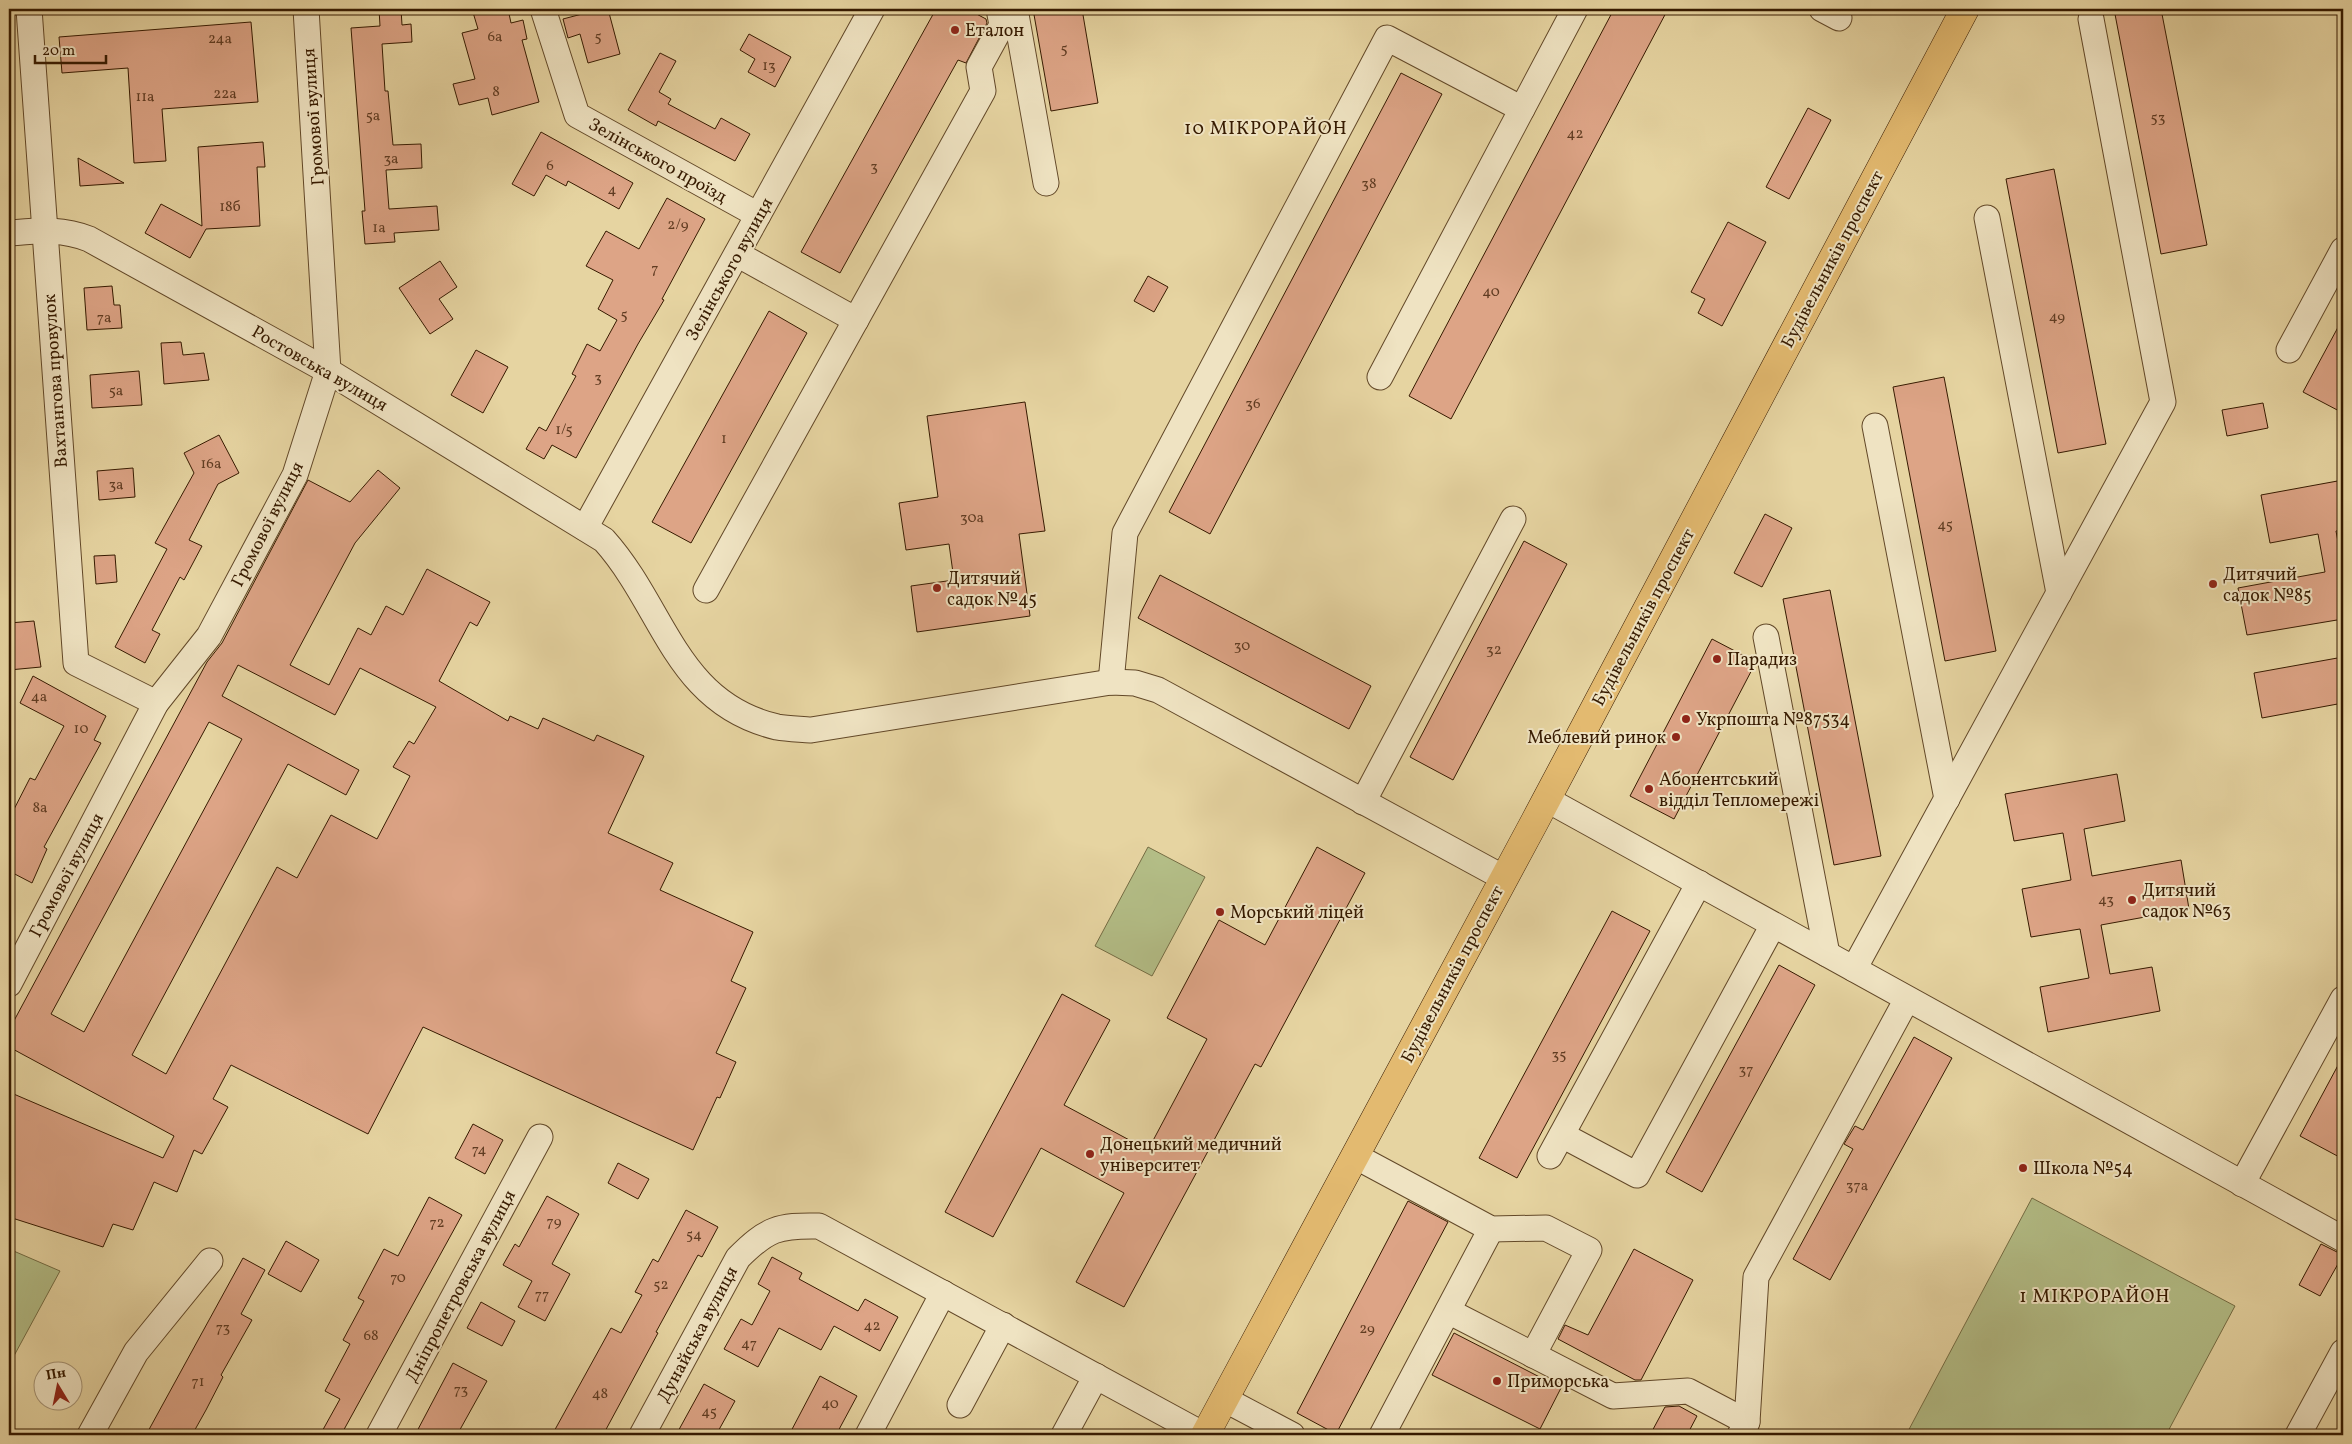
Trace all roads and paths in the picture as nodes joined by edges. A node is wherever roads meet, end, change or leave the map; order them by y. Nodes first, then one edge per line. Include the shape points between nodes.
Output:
1 (29, 9) edge
2 (306, 9) edge
3 (543, 9) edge
4 (872, 9) edge
5 (1000, 9) edge
6 (1015, 9) edge
7 (1575, 9) edge
8 (1965, 9) edge
9 (2091, 19) dead end
10 (1522, 109) junction
11 (1046, 183) dead end
12 (758, 215) junction
13 (1987, 218) dead end
14 (45, 230) junction
15 (9, 233) edge
16 (2343, 250) edge
17 (737, 254) junction
18 (856, 320) junction
19 (2289, 350) dead end
20 (328, 370) junction
21 (1380, 377) dead end
22 (1875, 426) dead end
23 (1513, 520) dead end
24 (585, 528) junction
25 (706, 590) dead end
26 (2059, 594) junction
27 (1766, 637) dead end
28 (1111, 682) junction
29 (156, 703) junction
30 (1546, 799) junction
31 (1947, 799) junction
32 (1364, 802) junction
33 (1504, 878) junction
34 (1699, 883) junction
35 (1774, 925) junction
36 (1827, 954) junction
37 (1854, 969) junction
38 (12, 970) edge
39 (1907, 998) junction
40 (2343, 999) edge
41 (540, 1136) dead end
42 (1355, 1156) junction
43 (2242, 1184) junction
44 (1491, 1229) junction
45 (2343, 1239) edge
46 (210, 1261) dead end
47 (943, 1293) junction
48 (1448, 1311) junction
49 (1003, 1325) junction
50 (2343, 1352) edge
51 (1533, 1355) junction
52 (1096, 1376) junction
53 (1224, 1399) junction
54 (960, 1405) dead end
55 (1743, 1429) edge
56 (90, 1435) edge
57 (379, 1435) edge
58 (642, 1435) edge
59 (868, 1435) edge
60 (1064, 1435) edge
61 (1204, 1435) edge
62 (1292, 1435) edge
63 (1382, 1435) edge
64 (2298, 1435) edge

1 - 14 street, Вахтангова провулок
2 - 20 street, Громової вулиця
3 - 12 street, Зелінського проїзд via 577,115
4 - 12 street, Зелінського вулиця
5 - 18 street via 1002,25 979,67 983,91
6 - 11 street
7 - 10 street
8 - 30 main road, Будівельників проспект
9 - 26 street via 2163,402
10 - 21 street
10 - 28 street via 1387,38 1125,533
12 - 17 street, Зелінського вулиця
13 - 26 street
14 - 15 street, Ростовська вулиця
14 - 20 street, Ростовська вулиця via 70,232 89,239
14 - 29 street, Вахтангова провулок via 76,664
16 - 19 street
17 - 18 street
17 - 24 street, Зелінського вулиця
18 - 25 street
20 - 24 street, Ростовська вулиця
20 - 29 street, Громової вулиця via 295,476 210,636
22 - 31 street
23 - 32 street
24 - 28 street, Ростовська вулиця via 604,540 622,560 692,676 717,699 746,716 778,727 812,730
26 - 31 street
27 - 36 street
28 - 32 street, Ростовська вулиця via 1158,690
29 - 38 street, Громової вулиця
30 - 33 main road, Будівельників проспект
30 - 34 street
31 - 37 street
32 - 33 street, Ростовська вулиця
33 - 42 main road, Будівельників проспект
34 - 35 street
34 - 35 street via 1556,1146 1637,1176
35 - 36 street
36 - 37 street
37 - 39 street
39 - 43 street
39 - 55 street via 1756,1277
40 - 43 street
41 - 57 street, Дніпропетровська вулиця
42 - 44 street
42 - 53 main road, Будівельників проспект
43 - 45 street
44 - 48 street
44 - 51 street via 1546,1228 1589,1250
46 - 56 street via 136,1352
47 - 49 street, Дунайська вулиця
47 - 58 street, Дунайська вулиця via 819,1226 788,1225 760,1236 738,1258
47 - 59 street
48 - 51 street
48 - 63 street
49 - 52 street, Дунайська вулиця
49 - 54 street
50 - 64 street
51 - 55 street via 1613,1396 1688,1390
52 - 60 street
52 - 61 street, Дунайська вулиця
53 - 61 main road, Будівельників проспект
53 - 62 street

